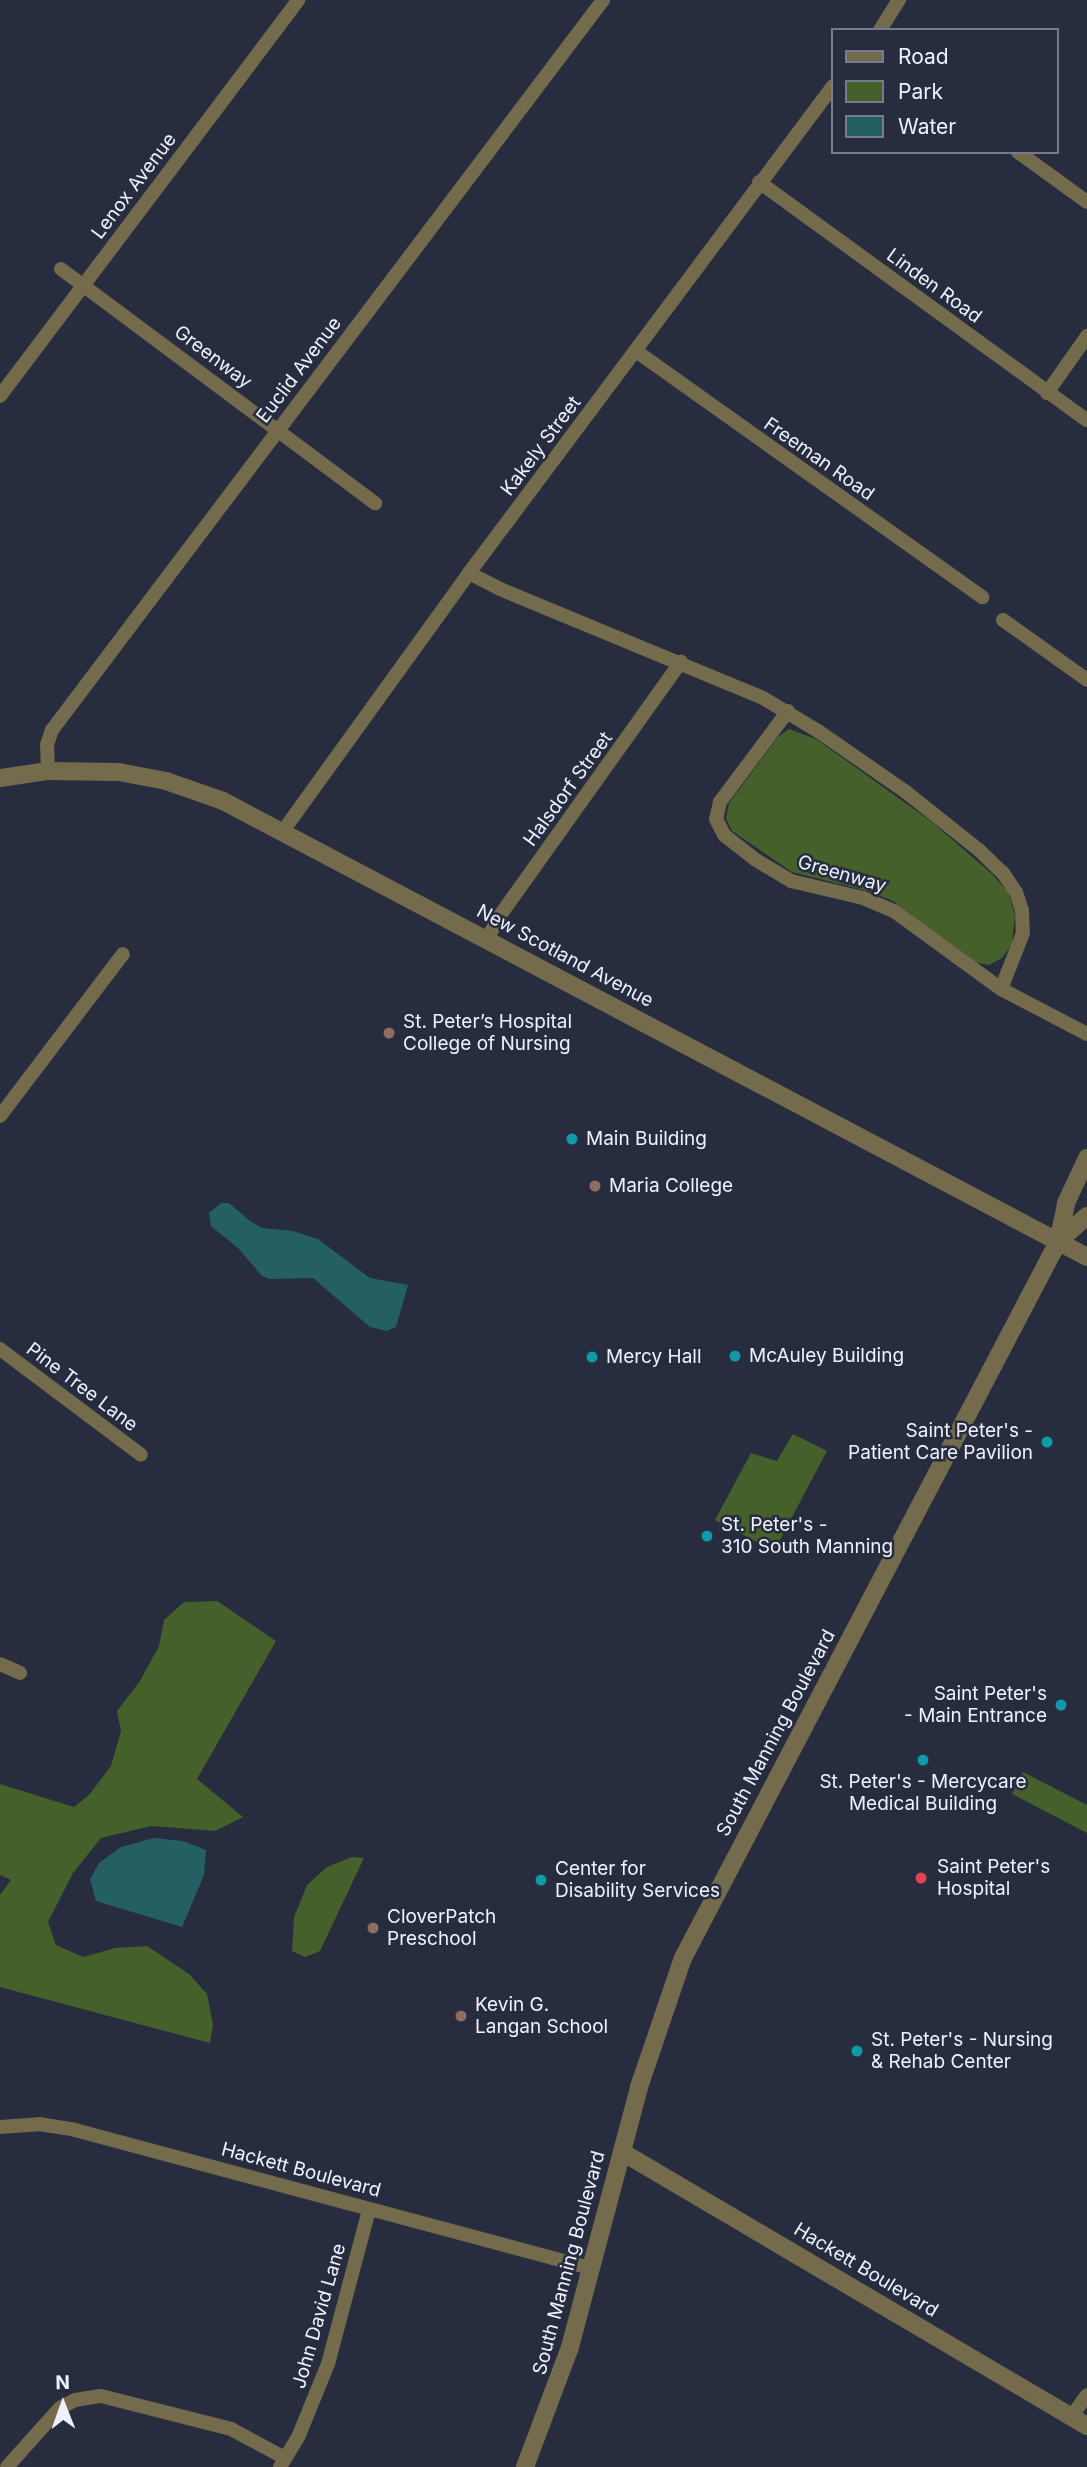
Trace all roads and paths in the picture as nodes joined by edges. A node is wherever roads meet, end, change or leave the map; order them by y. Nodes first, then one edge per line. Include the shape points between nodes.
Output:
1 (298, 0) edge
2 (603, 0) edge
3 (899, 0) edge
4 (881, 28) edge
5 (832, 87) edge
6 (1021, 154) edge
7 (759, 182) junction
8 (1087, 202) edge
9 (61, 269) dead end
10 (83, 285) junction
11 (1087, 336) edge
12 (636, 351) junction
13 (1047, 393) junction
14 (0, 396) edge
15 (1087, 420) edge
16 (279, 430) junction
17 (375, 503) dead end
18 (469, 573) junction
19 (982, 597) dead end
20 (1003, 620) dead end
21 (681, 662) junction
22 (1087, 680) edge
23 (788, 711) junction
24 (48, 771) junction
25 (0, 778) edge
26 (283, 831) junction
27 (487, 939) junction
28 (123, 954) dead end
29 (1001, 989) junction
30 (1087, 1034) edge
31 (0, 1116) edge
32 (1087, 1158) edge
33 (1087, 1216) edge
34 (1058, 1242) junction
35 (1087, 1257) edge
36 (0, 1349) edge
37 (141, 1455) dead end
38 (0, 1664) edge
39 (20, 1673) dead end
40 (0, 2127) edge
41 (622, 2151) junction
42 (369, 2210) junction
43 (590, 2268) junction
44 (1087, 2395) edge
45 (1079, 2422) edge
46 (283, 2463) edge
47 (8, 2467) edge
48 (525, 2467) edge

1 - 10 street, Lenox Avenue
2 - 16 street, Euclid Avenue
3 - 4 street
5 - 7 street, Kakely Street
6 - 8 street
7 - 12 street, Kakely Street
7 - 13 street, Linden Road
9 - 10 street, Greenway
10 - 14 street, Lenox Avenue
10 - 16 street, Greenway
11 - 13 street
12 - 18 street, Kakely Street
12 - 19 street, Freeman Road
13 - 15 street, Linden Road
16 - 17 street, Greenway
16 - 24 street, Euclid Avenue via 52,730 47,745
18 - 21 street
18 - 26 street, Kakely Street
20 - 22 street
21 - 23 street
21 - 27 street, Halsdorf Street
23 - 29 street via 906,792 979,850 1010,882 1024,928
23 - 29 street, Greenway via 720,802 716,819 722,832 780,876 894,911
24 - 25 street, New Scotland Avenue
24 - 26 street, New Scotland Avenue via 119,772 166,781 223,801
26 - 27 street, New Scotland Avenue
27 - 34 street, New Scotland Avenue
28 - 31 street
29 - 30 street, Greenway
32 - 34 street, South Manning Boulevard via 1066,1203
33 - 34 street, South Manning Boulevard
34 - 35 street, New Scotland Avenue
34 - 41 street, South Manning Boulevard via 683,1958
36 - 37 street, Pine Tree Lane
38 - 39 street
40 - 42 street, Hackett Boulevard via 55,2125
41 - 43 street, South Manning Boulevard
41 - 45 street, Hackett Boulevard
42 - 43 street, Hackett Boulevard
42 - 46 street, John David Lane via 328,2364
43 - 48 street, South Manning Boulevard via 567,2357
44 - 45 street
46 - 47 street via 231,2429 101,2396 60,2408

